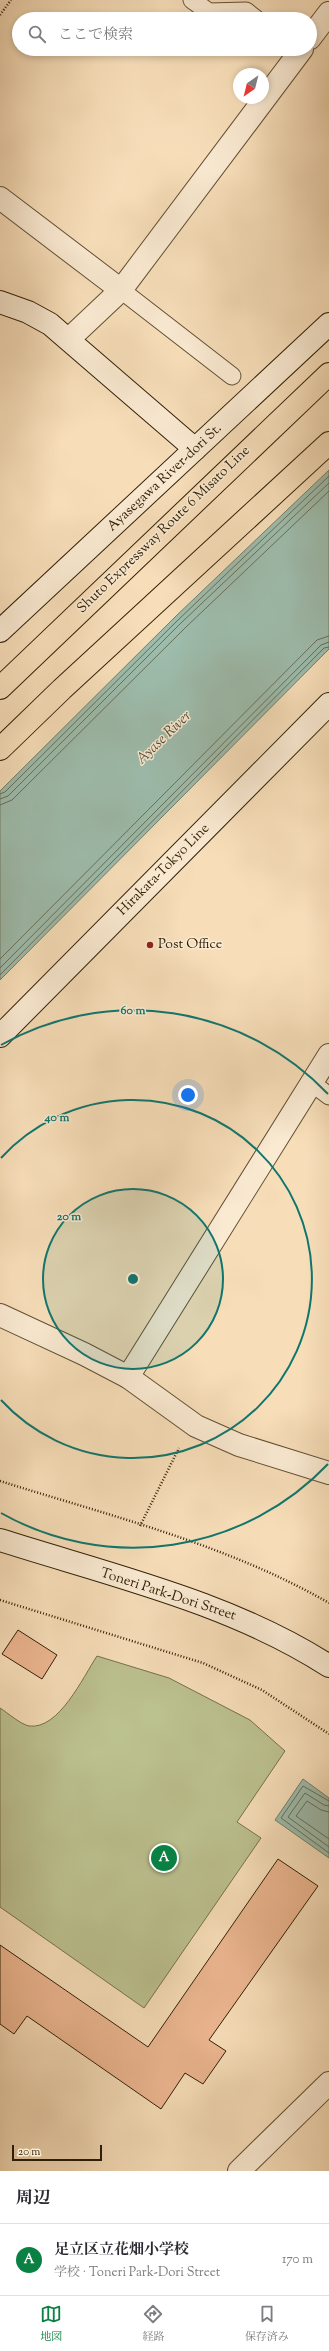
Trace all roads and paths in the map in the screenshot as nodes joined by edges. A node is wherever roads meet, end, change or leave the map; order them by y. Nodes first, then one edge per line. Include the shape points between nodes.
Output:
1 (11, 0) edge
2 (192, 0) edge
3 (209, 12) edge
4 (209, 12) edge
5 (247, 12) edge
6 (329, 13) edge
7 (0, 15) edge
8 (317, 28) edge
9 (295, 56) edge
10 (0, 198) edge
11 (121, 290) junction
12 (0, 302) edge
13 (329, 324) edge
14 (69, 340) junction
15 (329, 374) edge
16 (232, 376) dead end
17 (329, 443) edge
18 (194, 449) junction
19 (0, 632) edge
20 (0, 688) edge
21 (329, 704) edge
22 (0, 749) edge
23 (0, 1036) edge
24 (329, 1055) edge
25 (321, 1089) edge
26 (0, 1315) edge
27 (128, 1377) junction
28 (196, 1426) junction
29 (329, 1473) edge
30 (0, 1481) edge
31 (140, 1526) junction
32 (0, 1540) edge
33 (0, 1600) edge
34 (329, 1603) edge
35 (329, 1666) edge
36 (329, 1734) edge
37 (329, 2083) edge
38 (240, 2171) edge

1 - 7 path
2 - 4 lane
3 - 5 lane
6 - 8 street
9 - 11 street
10 - 11 street
11 - 14 street
11 - 16 lane
12 - 14 street via 28,312 50,324
13 - 18 street, Ayasegawa River-dori St.
14 - 18 street
15 - 20 highway, Shuto Expressway Route 6 Misato Line
17 - 22 highway
18 - 19 street, Ayasegawa River-dori St.
21 - 23 street, Hirakata-Tokyo Line
24 - 25 street
25 - 27 street
26 - 27 street
27 - 28 street
28 - 29 street via 239,1445
28 - 31 path via 179,1449
30 - 31 path
31 - 34 path via 223,1553 288,1581
32 - 35 street, Toneri Park-Dori Street via 245,1620
33 - 36 path via 203,1663 262,1690
37 - 38 street

